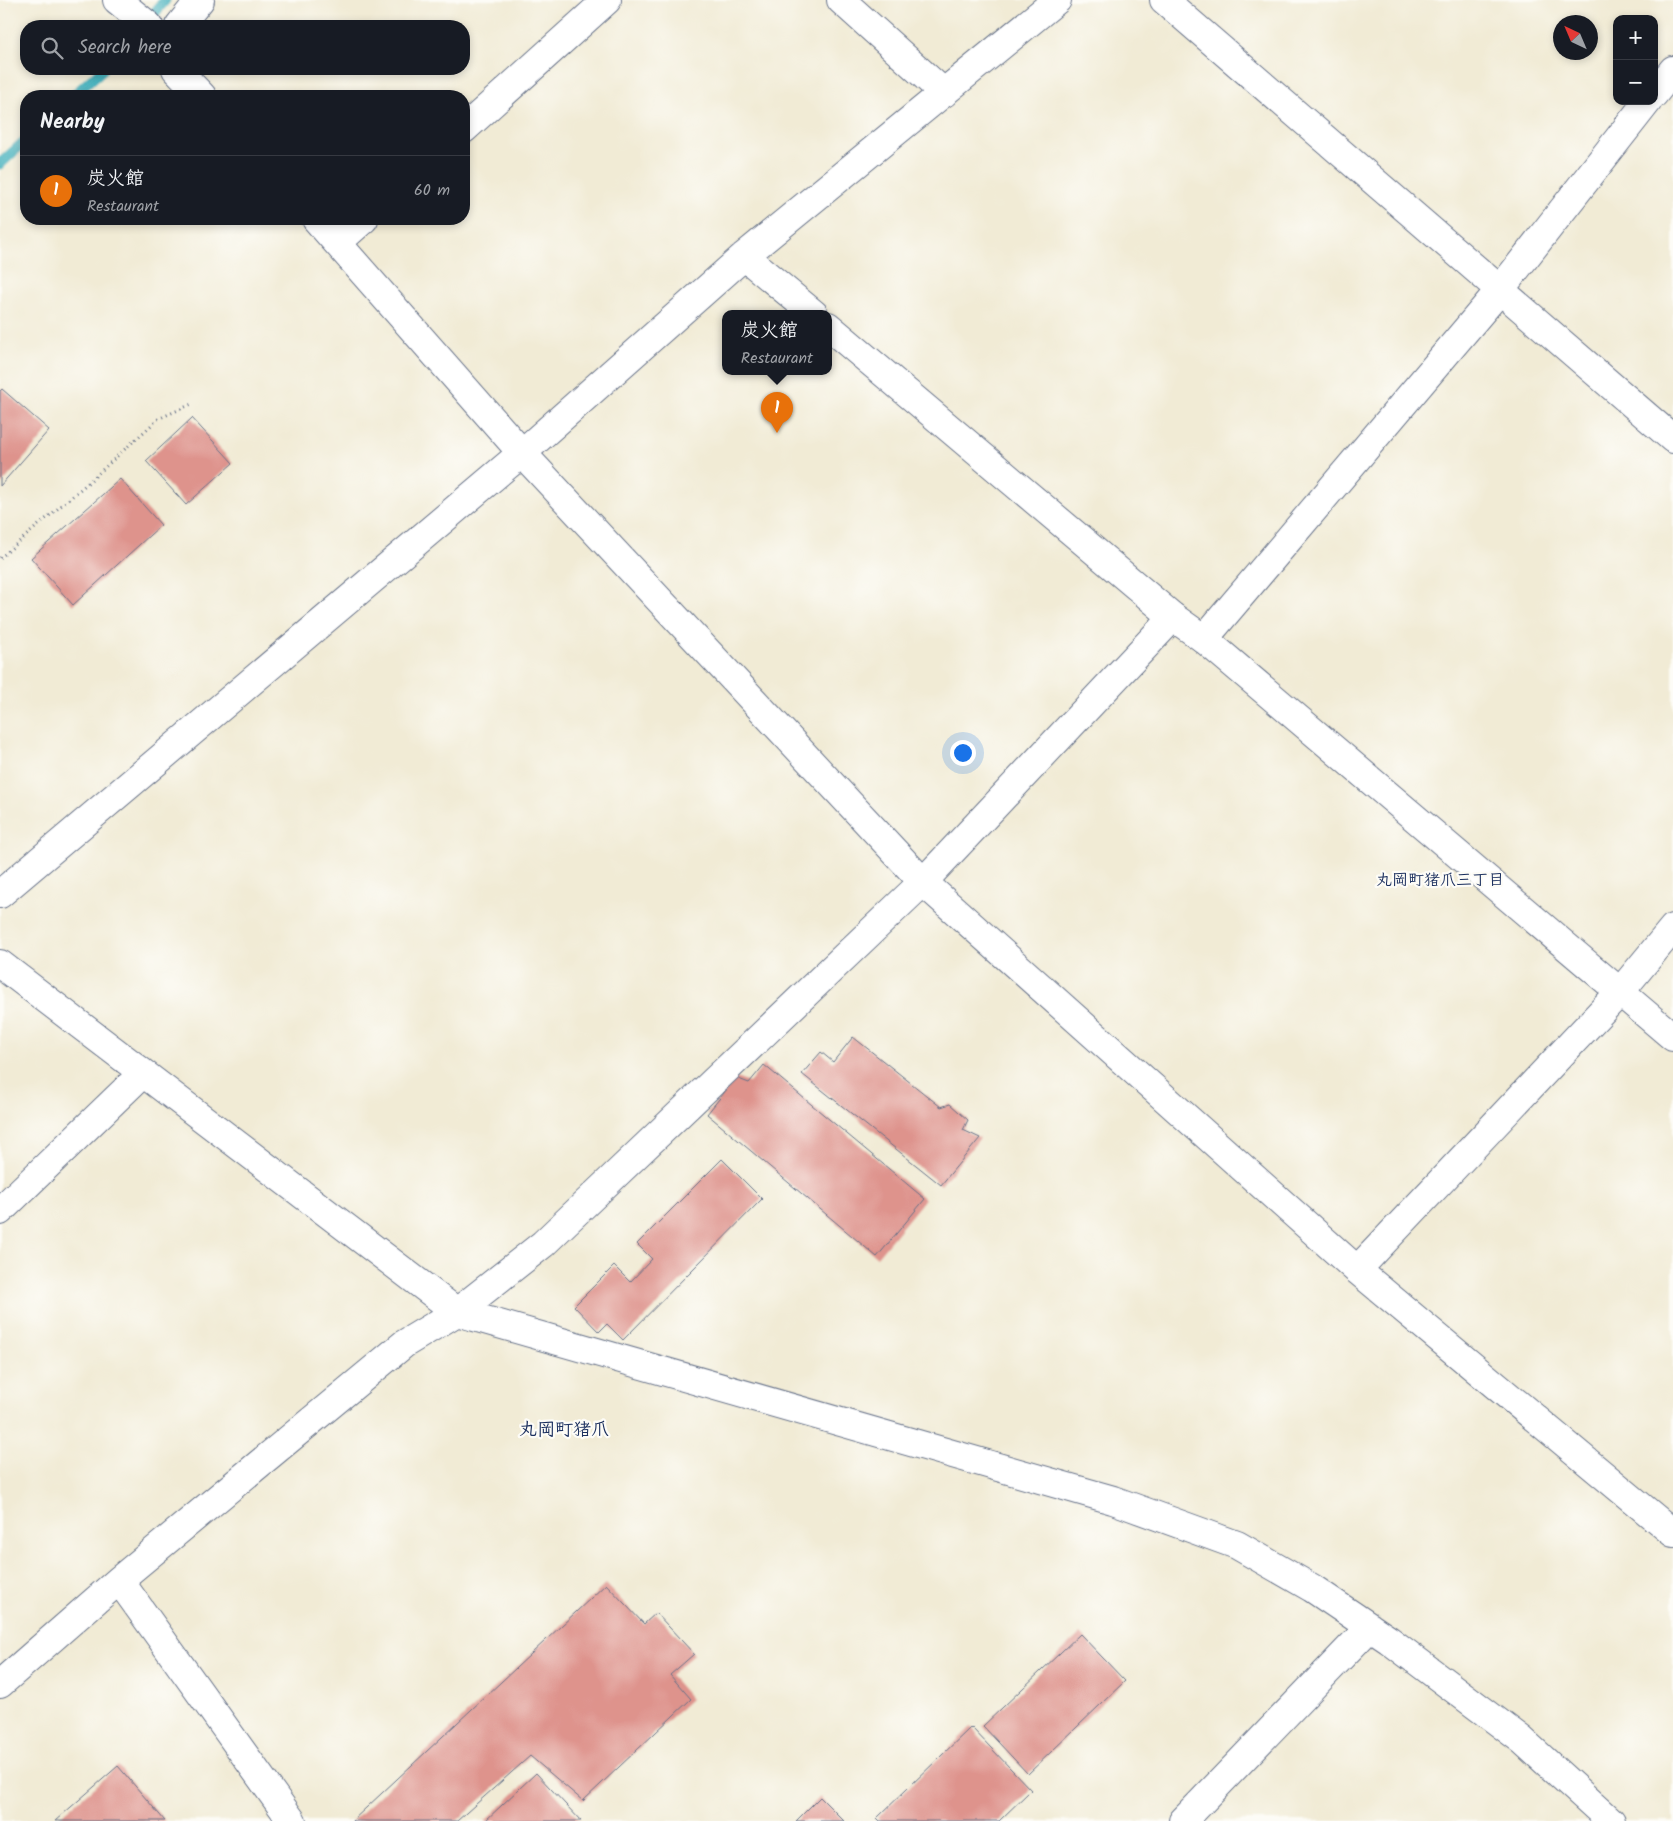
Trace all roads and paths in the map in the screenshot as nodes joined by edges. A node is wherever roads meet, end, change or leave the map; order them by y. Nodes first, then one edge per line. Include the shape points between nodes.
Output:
1 (117, 0) edge
2 (200, 0) edge
3 (607, 0) edge
4 (841, 0) edge
5 (1057, 0) edge
6 (1164, 0) edge
7 (142, 20) edge
8 (184, 20) edge
9 (1673, 70) edge
10 (182, 75) edge
11 (1658, 89) edge
12 (196, 90) edge
13 (944, 93) junction
14 (1645, 105) edge
15 (470, 124) edge
16 (322, 225) edge
17 (357, 225) edge
18 (338, 242) junction
19 (744, 256) junction
20 (1499, 291) junction
21 (809, 310) edge
22 (832, 329) edge
23 (194, 403) dead end
24 (1673, 439) edge
25 (522, 453) junction
26 (0, 558) edge
27 (1173, 617) junction
28 (1204, 639) junction
29 (923, 882) junction
30 (0, 894) edge
31 (1673, 928) edge
32 (0, 964) edge
33 (1620, 992) junction
34 (1673, 1037) edge
35 (143, 1072) junction
36 (0, 1212) edge
37 (1357, 1270) junction
38 (457, 1312) junction
39 (1673, 1533) edge
40 (119, 1580) junction
41 (1370, 1627) junction
42 (0, 1684) edge
43 (292, 1821) edge
44 (1183, 1821) edge
45 (1611, 1821) edge

1 - 7 street
2 - 8 street
3 - 15 street
4 - 13 street
5 - 13 street
6 - 20 street
9 - 11 street
10 - 12 street
13 - 19 street
14 - 20 street
16 - 18 street
17 - 18 street
18 - 25 street
19 - 21 street
19 - 25 street
20 - 24 street
20 - 28 street
22 - 27 street
23 - 26 path via 158,419
25 - 29 street
25 - 30 street
27 - 28 street
27 - 29 street
28 - 33 street
29 - 37 street
29 - 38 street via 543,1244
31 - 33 street
32 - 35 street
33 - 34 street
33 - 37 street
35 - 36 street
35 - 38 street
37 - 39 street
38 - 40 street via 404,1344
38 - 41 street via 1113,1500 1238,1545 1312,1588
40 - 42 street
40 - 43 street
41 - 44 street
41 - 45 street via 1522,1740

